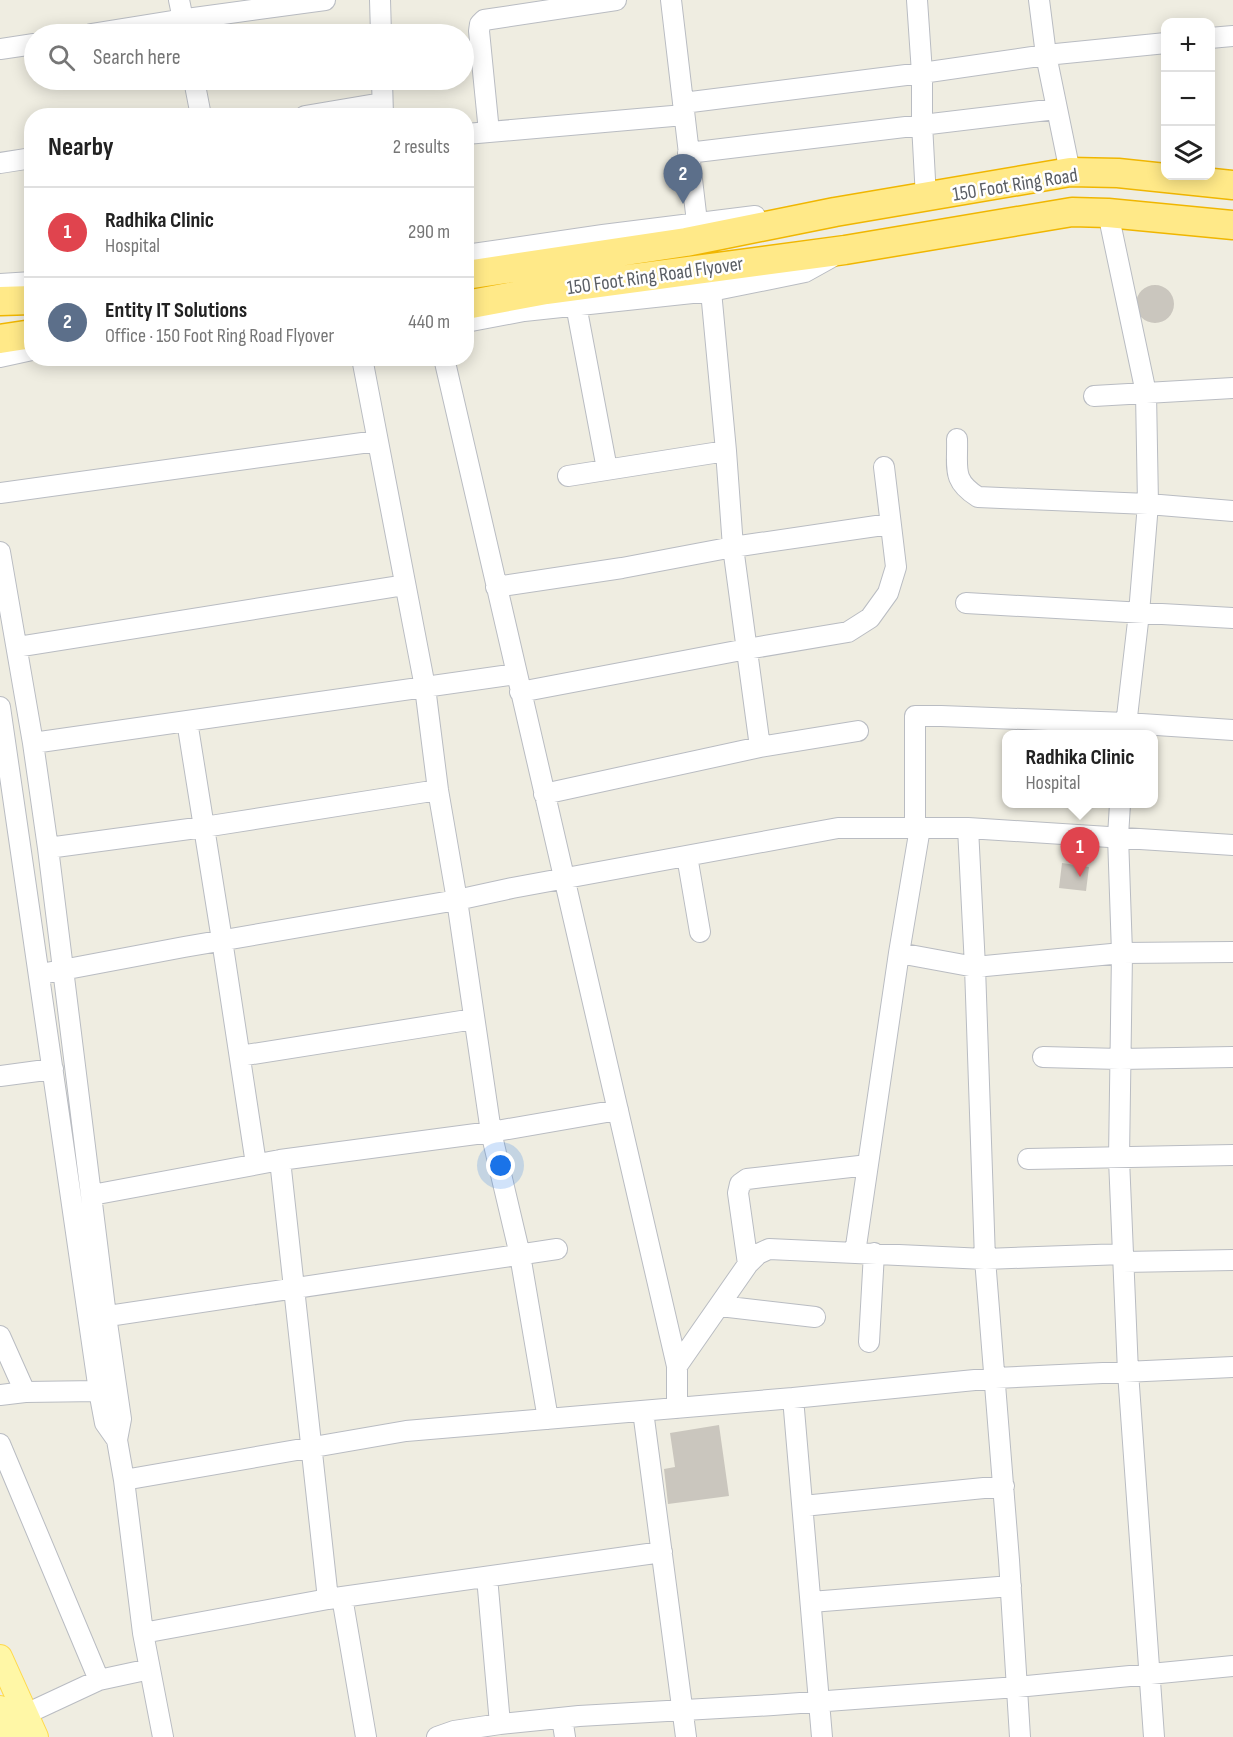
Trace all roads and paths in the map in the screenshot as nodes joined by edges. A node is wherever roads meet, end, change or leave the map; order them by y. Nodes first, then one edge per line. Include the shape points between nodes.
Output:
1 (179, 0) edge
2 (318, 0) edge
3 (380, 0) edge
4 (616, 0) edge
5 (671, 0) edge
6 (917, 0) edge
7 (1039, 0) edge
8 (183, 24) edge
9 (199, 24) edge
10 (381, 24) edge
11 (1233, 36) edge
12 (1215, 38) edge
13 (1161, 44) edge
14 (24, 46) edge
15 (0, 50) edge
16 (1046, 55) junction
17 (922, 73) junction
18 (196, 90) edge
19 (382, 90) edge
20 (199, 108) edge
21 (383, 108) edge
22 (683, 109) junction
23 (1056, 109) junction
24 (922, 124) junction
25 (489, 132) junction
26 (474, 133) edge
27 (688, 153) junction
28 (24, 159) edge
29 (0, 163) edge
30 (1070, 172) junction
31 (1233, 185) edge
32 (926, 198) junction
33 (835, 213) junction
34 (1108, 213) junction
35 (697, 222) junction
36 (1233, 225) edge
37 (845, 250) junction
38 (474, 254) edge
39 (474, 273) edge
40 (24, 282) edge
41 (0, 284) edge
42 (711, 291) junction
43 (24, 300) edge
44 (0, 301) edge
45 (474, 304) edge
46 (576, 305) junction
47 (474, 320) edge
48 (24, 335) edge
49 (0, 339) edge
50 (24, 352) edge
51 (0, 357) edge
52 (363, 366) edge
53 (446, 366) edge
54 (1233, 388) edge
55 (1146, 393) junction
56 (1094, 396) dead end
57 (957, 439) dead end
58 (377, 441) junction
59 (726, 451) junction
60 (884, 467) dead end
61 (607, 470) junction
62 (568, 476) dead end
63 (0, 493) edge
64 (1148, 504) junction
65 (1233, 511) edge
66 (891, 524) junction
67 (733, 547) junction
68 (0, 552) edge
69 (405, 585) junction
70 (496, 587) junction
71 (966, 603) dead end
72 (1139, 613) junction
73 (1233, 618) edge
74 (17, 646) junction
75 (747, 649) junction
76 (518, 683) junction
77 (425, 687) junction
78 (0, 707) edge
79 (187, 721) junction
80 (1126, 729) edge
81 (1233, 730) edge
82 (858, 731) dead end
83 (33, 743) junction
84 (760, 747) junction
85 (438, 790) junction
86 (544, 794) junction
87 (1120, 808) edge
88 (204, 827) junction
89 (918, 828) junction
90 (968, 828) junction
91 (1118, 837) junction
92 (1233, 845) edge
93 (48, 848) junction
94 (687, 856) junction
95 (564, 878) junction
96 (457, 900) junction
97 (700, 932) dead end
98 (222, 940) junction
99 (1233, 952) edge
100 (899, 953) junction
101 (1122, 953) junction
102 (975, 967) junction
103 (63, 970) junction
104 (41, 974) junction
105 (474, 1019) junction
106 (240, 1056) junction
107 (1043, 1057) dead end
108 (1233, 1057) edge
109 (1120, 1059) junction
110 (53, 1070) junction
111 (0, 1076) edge
112 (618, 1110) junction
113 (491, 1132) junction
114 (1233, 1155) edge
115 (1028, 1159) dead end
116 (1119, 1159) junction
117 (280, 1160) junction
118 (256, 1164) junction
119 (868, 1164) junction
120 (92, 1195) junction
121 (557, 1249) dead end
122 (864, 1253) junction
123 (520, 1255) junction
124 (985, 1258) junction
125 (1123, 1258) junction
126 (1233, 1260) edge
127 (748, 1264) junction
128 (294, 1289) junction
129 (720, 1306) junction
130 (815, 1317) dead end
131 (98, 1318) junction
132 (0, 1336) edge
133 (869, 1342) dead end
134 (677, 1366) junction
135 (1233, 1367) edge
136 (1128, 1372) junction
137 (995, 1378) junction
138 (99, 1391) junction
139 (25, 1392) junction
140 (0, 1395) edge
141 (793, 1398) junction
142 (677, 1408) junction
143 (643, 1411) junction
144 (548, 1419) junction
145 (117, 1440) junction
146 (0, 1444) edge
147 (311, 1448) junction
148 (124, 1480) junction
149 (1004, 1486) junction
150 (803, 1506) junction
151 (662, 1551) junction
152 (487, 1576) junction
153 (1011, 1586) junction
154 (335, 1598) junction
155 (812, 1602) junction
156 (143, 1634) junction
157 (0, 1656) edge
158 (1233, 1666) edge
159 (150, 1669) junction
160 (1150, 1674) junction
161 (99, 1680) junction
162 (1017, 1687) junction
163 (820, 1702) junction
164 (0, 1708) edge
165 (683, 1710) junction
166 (26, 1714) junction
167 (500, 1724) junction
168 (563, 1728) edge
169 (12, 1737) edge
170 (36, 1737) edge
171 (164, 1737) edge
172 (366, 1737) edge
173 (437, 1737) edge
174 (686, 1737) edge
175 (822, 1737) edge
176 (1020, 1737) edge
177 (1154, 1737) edge

1 - 8 street
2 - 9 street
3 - 10 street
4 - 25 street via 484,20 480,24
5 - 22 street
6 - 17 street
7 - 16 street
11 - 12 street
13 - 16 street
14 - 15 street
16 - 17 street
16 - 23 street
17 - 22 street
17 - 24 street
18 - 20 street
19 - 21 street
22 - 25 street
22 - 27 street
23 - 24 street
23 - 30 street
24 - 27 street
24 - 32 street
25 - 26 street
27 - 35 street
28 - 29 street
30 - 31 highway, 150 Foot Ring Road
30 - 32 highway, 150 Foot Ring Road
32 - 33 highway, 150 Foot Ring Road
33 - 35 street via 780,213
33 - 39 highway, 150 Foot Ring Road Flyover via 686,242
34 - 36 highway, 150 Foot Ring Road
34 - 37 highway, 150 Foot Ring Road via 1072,212
34 - 55 street
35 - 38 street
37 - 42 street via 804,272
37 - 45 highway, 150 Foot Ring Road Flyover via 546,290
40 - 41 street
42 - 46 street
42 - 59 street
43 - 44 highway
46 - 47 street
46 - 61 street
48 - 49 highway
50 - 51 street
52 - 58 street
53 - 70 street
54 - 55 street
55 - 56 street
55 - 64 street
57 - 64 street via 958,479 978,497
58 - 63 street
58 - 69 street
59 - 61 street
59 - 67 street
60 - 66 street
61 - 62 street
64 - 65 street
64 - 72 street
66 - 67 street
66 - 75 street via 896,567 888,593 870,618 848,632
67 - 70 street
67 - 75 street
68 - 74 street
69 - 74 street
69 - 77 street
70 - 76 street
71 - 72 street
72 - 73 street
72 - 80 street
74 - 83 street
75 - 76 street
75 - 84 street
76 - 77 street
76 - 86 street
77 - 79 street
77 - 85 street
78 - 104 street
79 - 83 street
79 - 88 street
80 - 81 street
80 - 89 street via 915,716
82 - 84 street
83 - 93 street
84 - 86 street
85 - 88 street
85 - 96 street
86 - 95 street
87 - 91 street
88 - 93 street
88 - 98 street
89 - 90 street
89 - 94 street via 838,828
89 - 100 street
90 - 91 street
90 - 102 street
91 - 92 street
91 - 101 street
93 - 103 street
94 - 95 street
94 - 97 street
95 - 96 street
95 - 112 street
96 - 98 street
96 - 105 street
98 - 103 street
98 - 106 street
99 - 101 street
100 - 102 street
100 - 119 street
101 - 102 street
101 - 109 street
102 - 124 street
103 - 104 street
103 - 120 street
104 - 110 street
105 - 106 street
105 - 113 street
106 - 118 street
107 - 109 street
108 - 109 street
109 - 116 street
110 - 111 street
110 - 131 street
112 - 113 street
112 - 134 street
113 - 117 street
113 - 123 street
114 - 116 street
115 - 116 street
116 - 125 street
117 - 118 street
117 - 128 street
118 - 120 street
119 - 122 street
119 - 127 street via 747,1179 740,1184
120 - 131 street
121 - 123 street
122 - 124 street
122 - 127 street via 769,1249
122 - 133 street
123 - 128 street
123 - 144 street
124 - 125 street
124 - 137 street
125 - 126 street
125 - 136 street
127 - 129 street
128 - 131 street
128 - 147 street
129 - 130 street
129 - 134 street
131 - 138 street
131 - 145 street via 121,1419
132 - 139 street
134 - 142 street
135 - 136 street
136 - 137 street
136 - 160 street
137 - 141 street
137 - 149 street
138 - 139 street
138 - 145 street via 105,1423
139 - 140 street
141 - 142 street
141 - 150 street
142 - 143 street
143 - 144 street
143 - 151 street
144 - 147 street via 406,1431
145 - 148 street
146 - 161 street
147 - 148 street
147 - 154 street
148 - 156 street
149 - 150 street
149 - 153 street
150 - 155 street
151 - 152 street
151 - 165 street
152 - 154 street
152 - 167 street
153 - 155 street
153 - 162 street
154 - 156 street
154 - 172 street
155 - 163 street
156 - 159 street
157 - 166 main road
158 - 160 street
159 - 161 street
159 - 171 street
160 - 162 street
160 - 177 street
161 - 166 street
162 - 163 street
162 - 176 street
163 - 165 street
163 - 175 street
164 - 169 main road
165 - 168 street
165 - 174 street
166 - 170 main road
167 - 168 street
167 - 173 street

